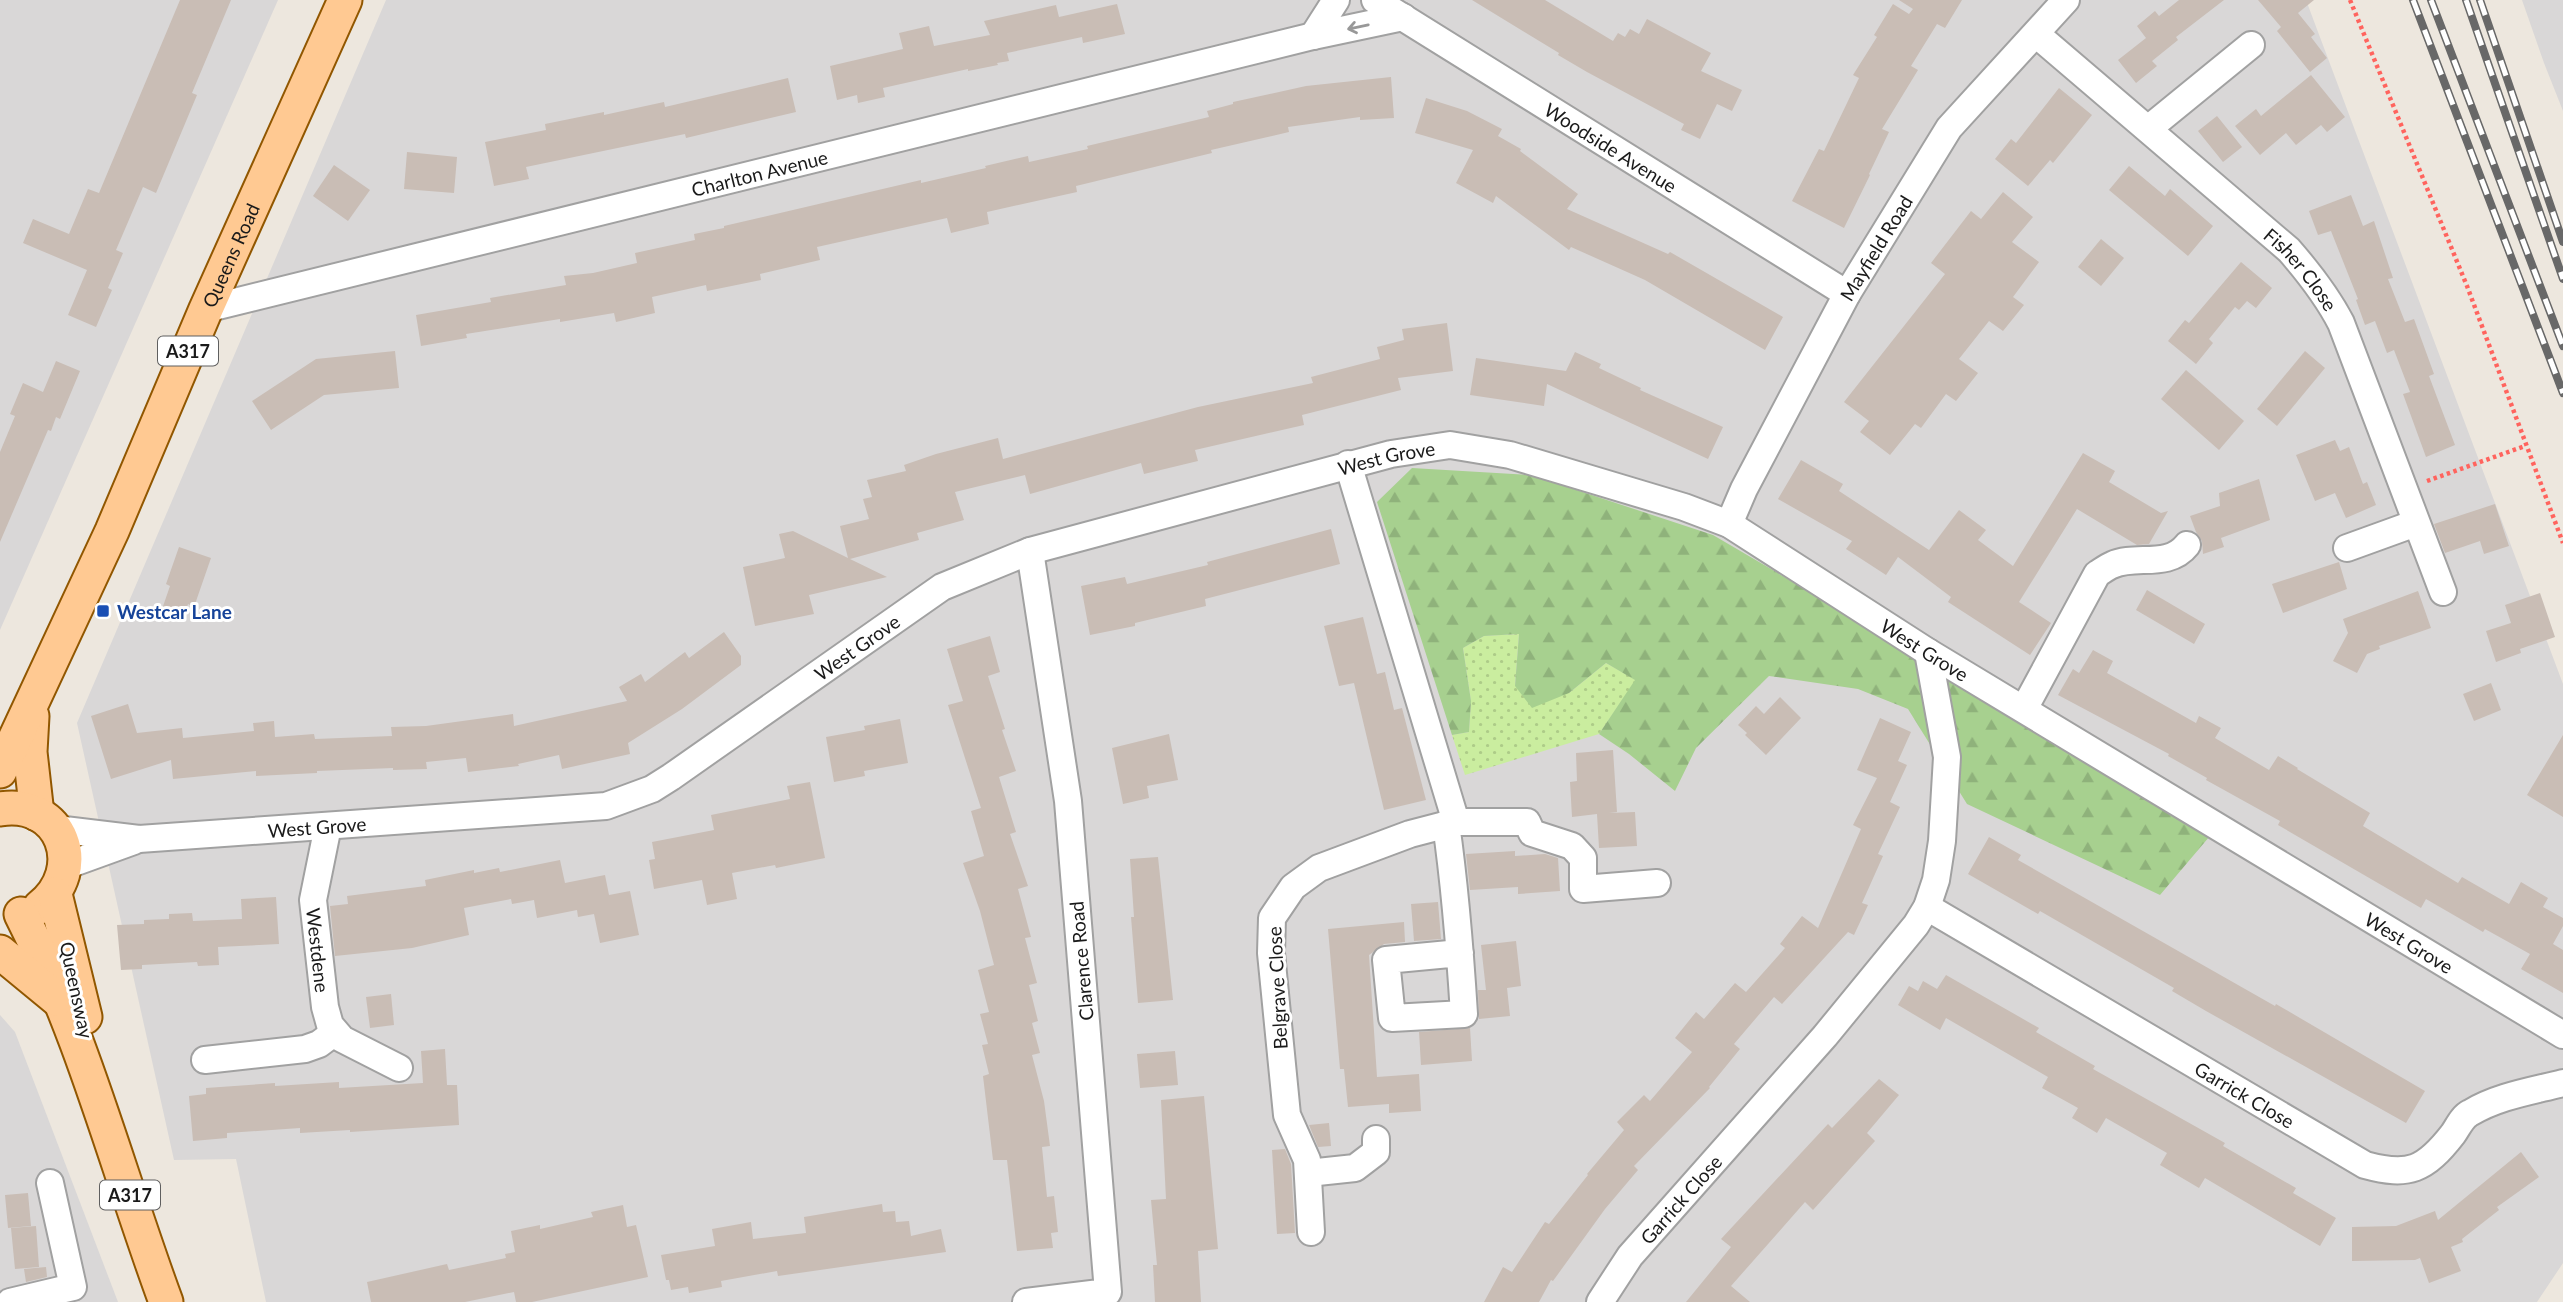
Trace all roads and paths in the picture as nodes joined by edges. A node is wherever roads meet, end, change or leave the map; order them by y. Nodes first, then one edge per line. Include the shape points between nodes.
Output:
1 (345, 0) edge
2 (1336, 0) edge
3 (1375, 0) edge
4 (2066, 0) edge
5 (2350, 0) edge
6 (1403, 17) junction
7 (2036, 34) junction
8 (1313, 36) junction
9 (2251, 45) dead end
10 (2148, 129) junction
11 (1847, 294) junction
12 (206, 309) junction
13 (2525, 446) junction
14 (1348, 464) junction
15 (2403, 489) junction
16 (2416, 523) junction
17 (1729, 524) junction
18 (2563, 543) edge
19 (2187, 545) dead end
20 (2347, 548) dead end
21 (1030, 551) junction
22 (2443, 592) dead end
23 (1928, 652) junction
24 (33, 703) junction
25 (2024, 709) junction
26 (0, 771) edge
27 (0, 808) edge
28 (46, 821) junction
29 (1451, 823) junction
30 (328, 826) junction
31 (139, 839) junction
32 (60, 880) junction
33 (1657, 883) dead end
34 (1927, 907) junction
35 (10, 914) edge
36 (0, 951) edge
37 (1460, 953) dead end
38 (62, 1003) junction
39 (335, 1032) junction
40 (2563, 1035) edge
41 (205, 1060) dead end
42 (399, 1068) dead end
43 (2563, 1083) edge
44 (94, 1087) junction
45 (1376, 1139) dead end
46 (1308, 1173) junction
47 (50, 1183) dead end
48 (1311, 1232) dead end
49 (1108, 1297) edge
50 (10, 1302) edge
51 (166, 1302) edge
52 (1026, 1302) edge
53 (1600, 1302) edge

1 - 12 main road, Queens Road / A317
2 - 8 street
3 - 6 street, Woodside Avenue
4 - 7 street, Mayfield Road
5 - 13 path via 2466,286
6 -> 8 street, Charlton Avenue
6 - 11 street, Woodside Avenue
7 - 10 street, Fisher Close
7 - 11 street, Mayfield Road via 1949,128
8 - 12 street, Charlton Avenue
9 - 10 street
10 - 15 street, Fisher Close via 2289,250 2329,300
11 - 17 street, Mayfield Road
12 - 24 main road, Queens Road / A317
13 - 15 path
13 - 18 path
14 - 17 street, West Grove via 1421,448 1481,449
14 - 21 street, West Grove
14 - 29 street
15 - 16 street, Fisher Close
16 - 20 street
16 - 22 street, Fisher Close
17 - 23 street, West Grove
19 - 25 street via 2180,554 2113,564 2097,574
21 - 30 street, West Grove via 942,587 671,777 629,799 580,809
21 - 49 street, Clarence Road via 1069,801
23 - 25 street, West Grove
23 - 34 street, Garrick Close via 1947,757 1942,841
24 - 26 main road, Queens Road / A317
24 - 28 main road, Queens Road / A317 via 30,752
25 - 40 street, West Grove
27 - 28 main road via 12,807
28 - 31 street, West Grove
28 - 32 main road, Queensway via 62,841
29 - 33 street, Belgrave Close via 1527,822 1532,833 1572,846 1583,858 1583,889
29 - 37 street
29 - 46 street, Belgrave Close via 1320,868 1293,887 1272,918 1271,953 1287,1115
30 - 31 street, West Grove
30 - 39 street, Westdene via 313,900 326,1007
31 - 32 street, West Grove
32 - 35 main road via 42,906
32 - 44 main road, Queensway / A317
34 - 43 street, Garrick Close via 2365,1165 2390,1172 2410,1171 2429,1161 2466,1115 2490,1102
34 - 53 street, Garrick Close via 1833,1027 1630,1256
35 - 38 main road, Queensway / A317
36 - 38 main road, A317
38 - 44 main road, Queensway / A317
39 - 41 street via 305,1049
39 - 42 street
44 - 51 main road, Queensway / A317
45 - 46 street via 1376,1152 1355,1168
46 - 48 street, Belgrave Close
47 - 50 street via 73,1287
49 - 52 street, Clarence Road

